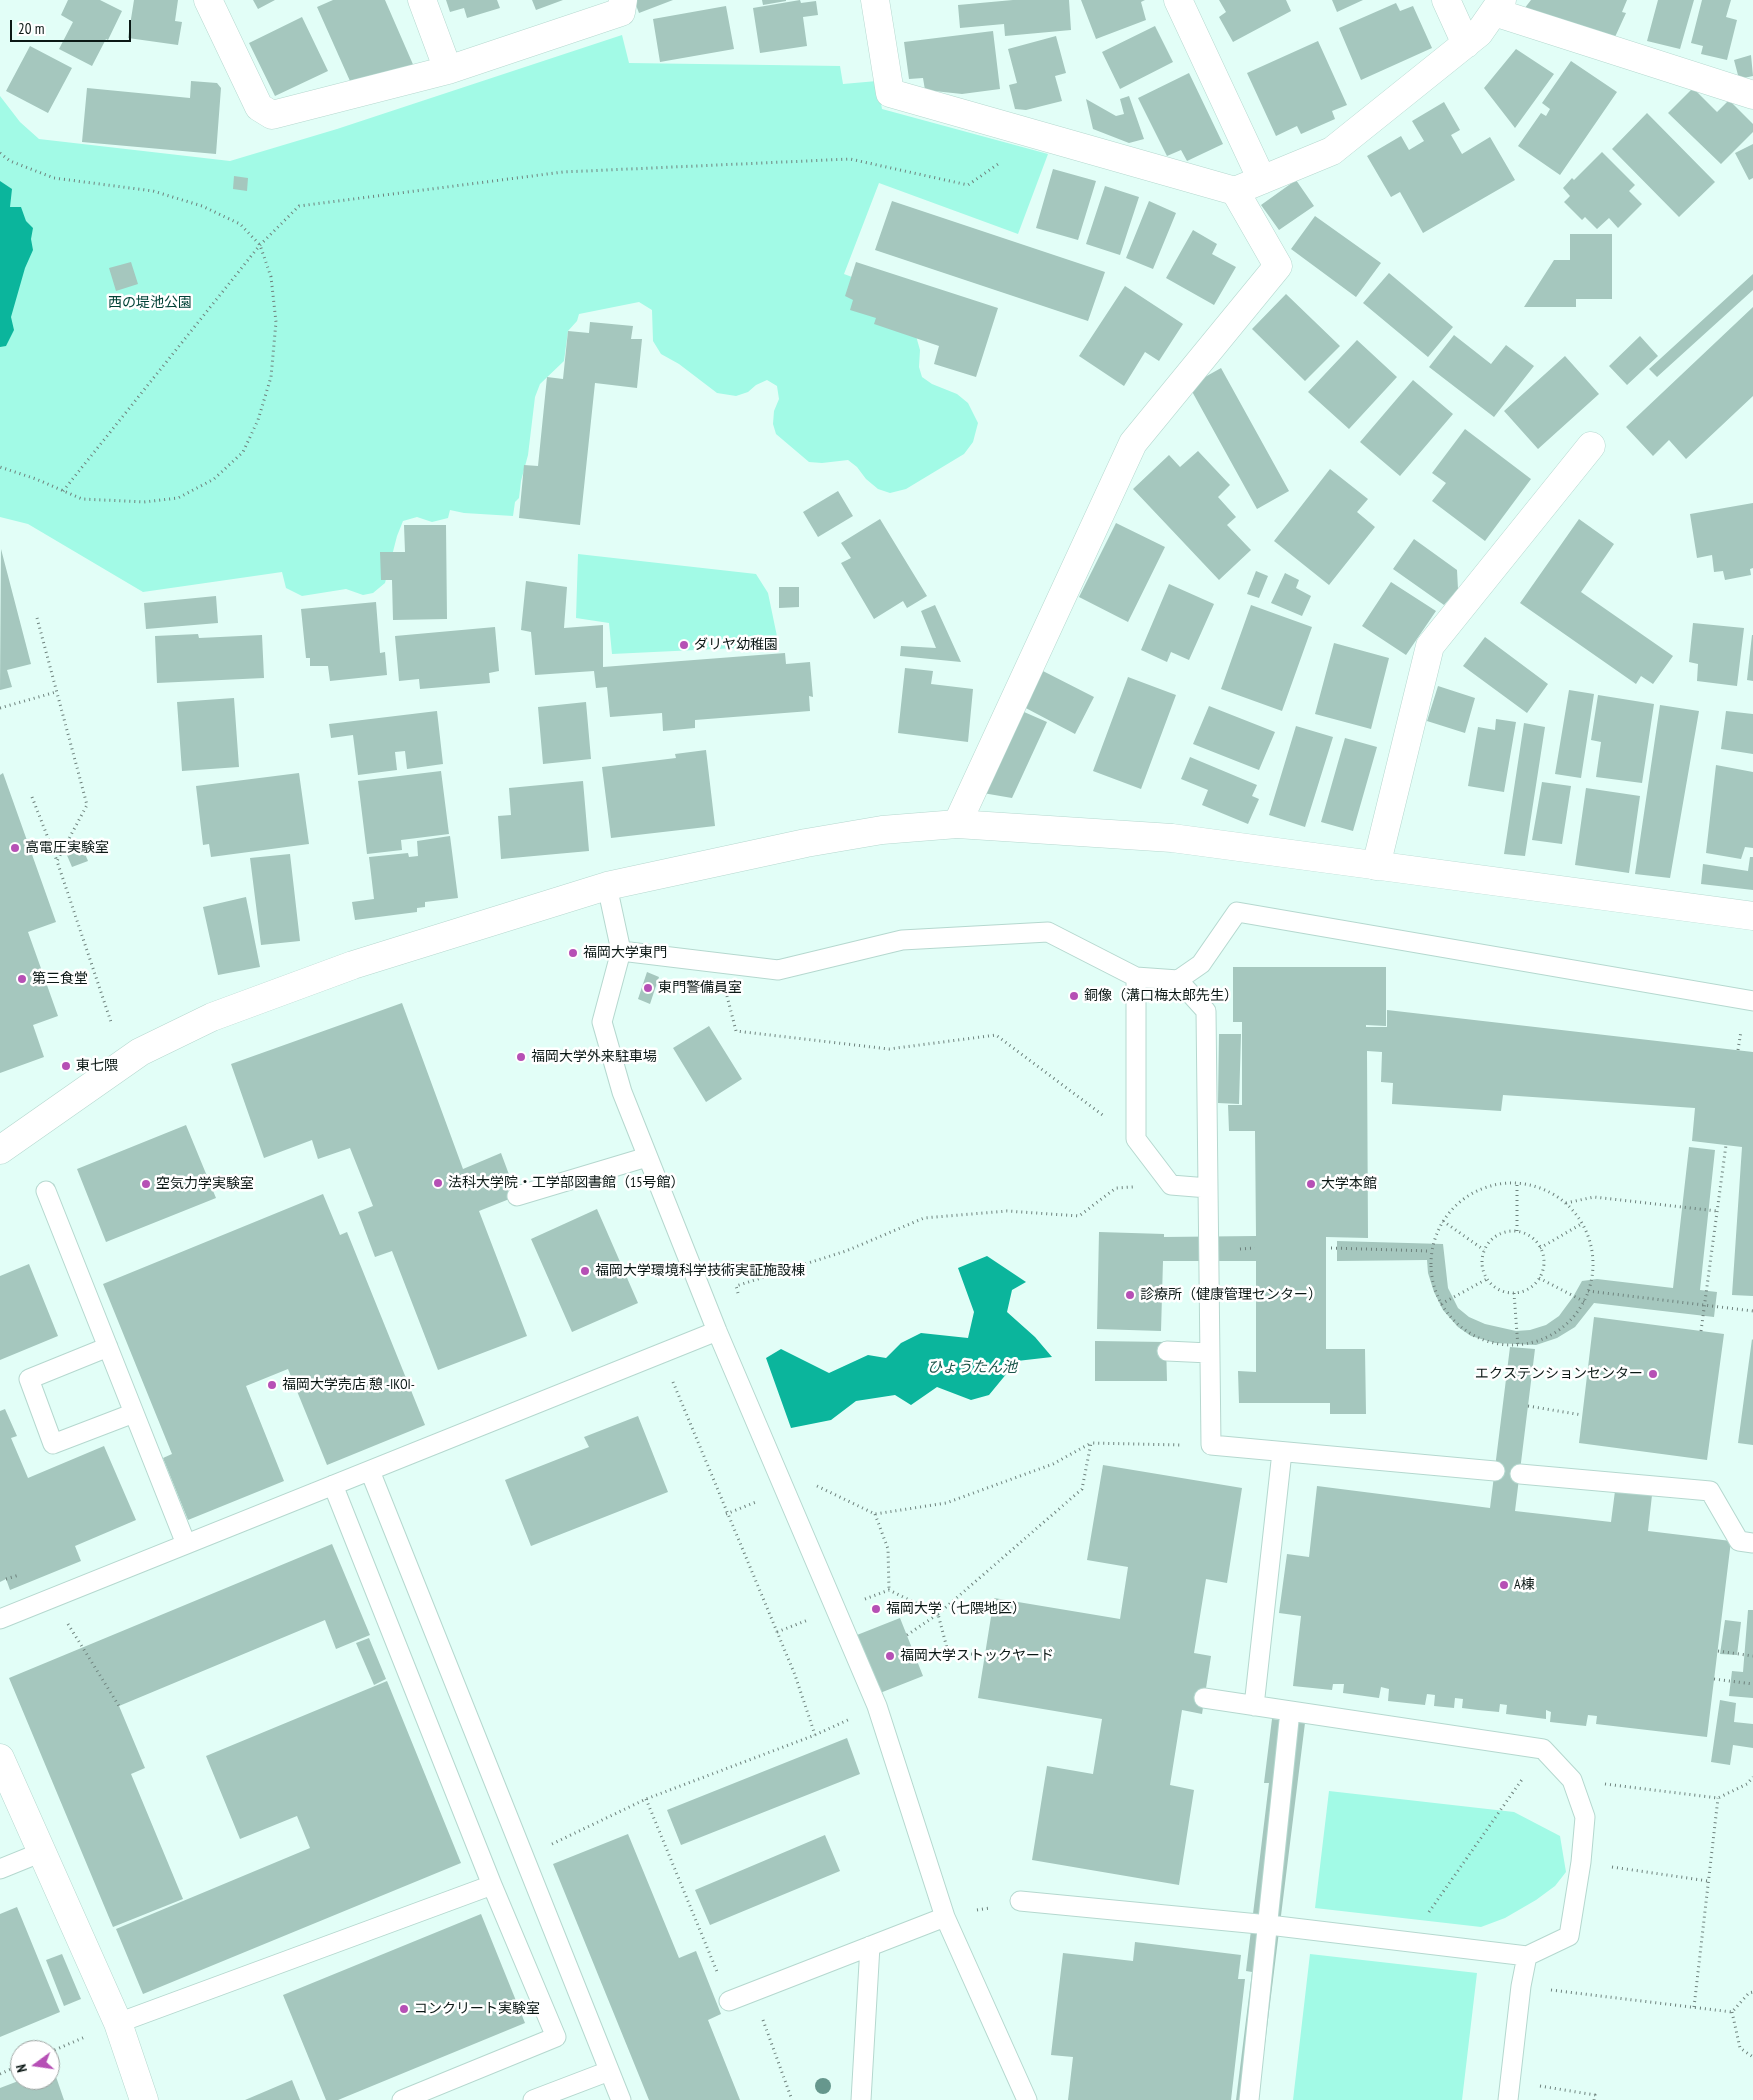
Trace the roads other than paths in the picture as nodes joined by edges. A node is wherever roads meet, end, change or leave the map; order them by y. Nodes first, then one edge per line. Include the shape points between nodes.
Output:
1 (208, 0) edge
2 (422, 0) edge
3 (623, 0) edge
4 (875, 0) edge
5 (1178, 0) edge
6 (1446, 0) edge
7 (1498, 6) edge
8 (1466, 44) junction
9 (448, 70) junction
10 (1753, 95) edge
11 (1262, 180) junction
12 (1235, 191) junction
13 (1591, 446) dead end
14 (956, 824) junction
15 (1376, 866) junction
16 (607, 886) junction
17 (1753, 916) edge
18 (621, 951) junction
19 (1136, 977) junction
20 (1178, 980) junction
21 (1753, 1001) edge
22 (0, 1150) edge
23 (647, 1157) junction
24 (1208, 1188) junction
25 (46, 1191) dead end
26 (517, 1196) dead end
27 (718, 1331) junction
28 (108, 1347) junction
29 (1167, 1351) dead end
30 (1209, 1353) junction
31 (134, 1413) junction
32 (1282, 1452) junction
33 (370, 1471) junction
34 (1495, 1471) dead end
35 (1520, 1474) dead end
36 (333, 1485) junction
37 (1753, 1543) edge
38 (186, 1544) junction
39 (0, 1619) edge
40 (1204, 1698) dead end
41 (1254, 1706) junction
42 (1290, 1711) junction
43 (0, 1758) edge
44 (42, 1852) junction
45 (0, 1868) edge
46 (492, 1885) junction
47 (1020, 1901) road end
48 (945, 1917) junction
49 (1269, 1924) junction
50 (870, 1946) junction
51 (1527, 1956) junction
52 (729, 2000) road end
53 (118, 2022) junction
54 (609, 2071) junction
55 (144, 2100) edge
56 (402, 2100) edge
57 (533, 2100) edge
58 (621, 2100) edge
59 (861, 2100) edge
60 (1027, 2100) edge
61 (1249, 2100) edge
62 (1508, 2100) edge

1 - 9 street via 259,107 272,115
2 - 9 street
3 - 9 street via 621,12
4 - 12 street via 890,93
5 - 11 street
6 - 8 street
7 - 8 street via 1479,33
7 - 10 street
8 - 11 street via 1332,151
11 - 12 street
12 - 14 street via 1278,266 1133,443
13 - 15 street via 1430,646
14 - 15 street via 1172,838
14 - 16 street via 882,830 806,843
15 - 17 street
16 - 18 lane
16 - 22 street via 353,965 212,1017 140,1052
18 - 19 lane via 778,970 902,940 1048,932
18 - 23 lane via 602,1022 622,1092
19 - 20 lane
19 - 24 lane via 1136,1139 1171,1185
20 - 21 lane via 1201,964 1236,912
20 - 24 lane via 1206,1011
23 - 26 lane
23 - 27 lane
24 - 30 lane
25 - 28 lane
27 - 33 lane
27 - 48 lane via 877,1706
28 - 31 lane
28 - 31 lane via 29,1380 53,1444
29 - 30 lane
30 - 32 lane via 1211,1445
31 - 38 lane
32 - 34 lane
32 - 41 lane
33 - 36 lane
33 - 54 lane
35 - 37 lane via 1710,1491 1739,1541
36 - 38 lane
36 - 46 lane
38 - 39 lane
40 - 41 lane
41 - 42 lane
42 - 49 lane
42 - 51 lane via 1544,1749 1572,1780 1585,1817 1569,1936
43 - 44 street
44 - 45 lane
44 - 53 street
46 - 53 lane
46 - 56 lane via 556,2037
47 - 49 lane
48 - 50 lane
48 - 60 lane
49 - 51 lane
49 - 61 lane
50 - 52 lane
50 - 59 lane
51 - 62 lane
53 - 55 street
54 - 57 lane
54 - 58 lane

